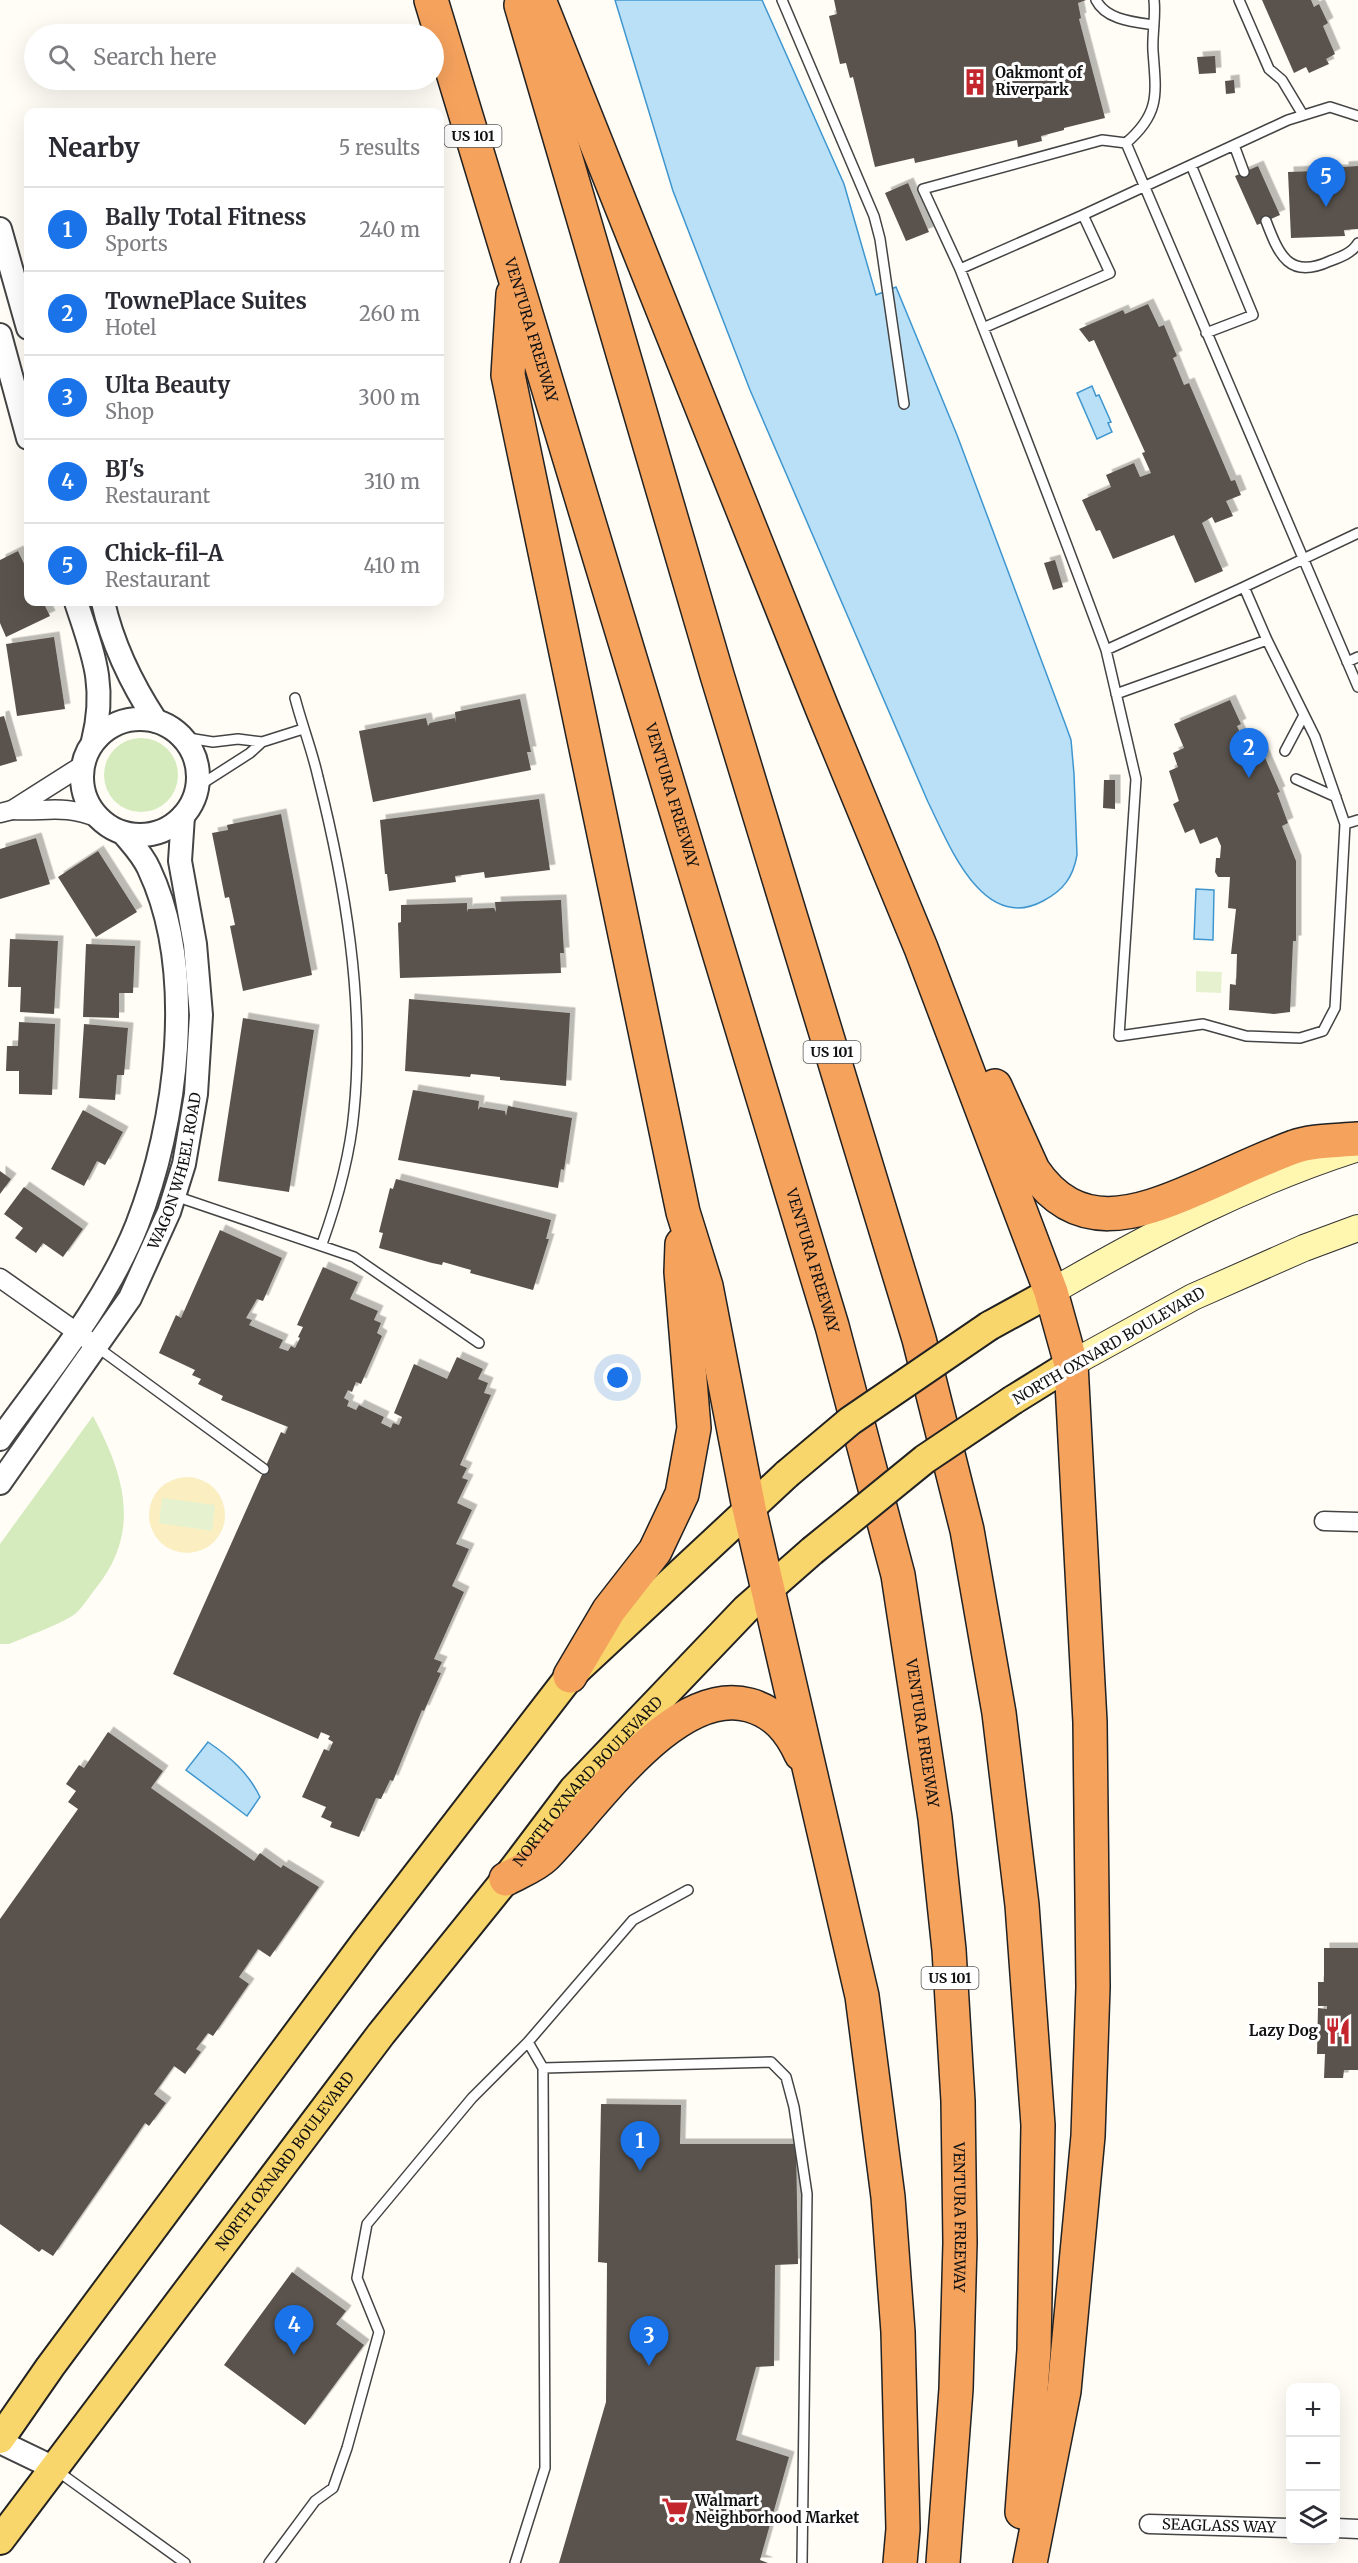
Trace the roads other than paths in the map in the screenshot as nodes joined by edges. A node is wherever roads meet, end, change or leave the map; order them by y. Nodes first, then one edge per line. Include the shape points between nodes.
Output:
1 (431, 0) edge
2 (519, 0) edge
3 (539, 0) edge
4 (782, 0) edge
5 (1096, 0) edge
6 (1155, 0) edge
7 (1239, 0) edge
8 (438, 24) edge
9 (1154, 24) junction
10 (444, 42) edge
11 (1303, 115) junction
12 (1358, 116) edge
13 (1126, 143) junction
14 (1234, 145) junction
15 (1191, 165) junction
16 (1245, 172) dead end
17 (1143, 187) junction
18 (1083, 215) junction
19 (1266, 221) dead end
20 (0, 229) edge
21 (1358, 243) edge
22 (960, 269) junction
23 (514, 271) junction
24 (24, 314) edge
25 (983, 328) junction
26 (1206, 333) junction
27 (0, 335) edge
28 (904, 404) dead end
29 (24, 423) edge
30 (1358, 533) edge
31 (1303, 560) junction
32 (1244, 587) junction
33 (77, 606) edge
34 (104, 606) edge
35 (1267, 640) junction
36 (1106, 650) junction
37 (1358, 657) edge
38 (1347, 662) junction
39 (1358, 687) edge
40 (1116, 694) junction
41 (295, 698) dead end
42 (1304, 715) junction
43 (156, 721) junction
44 (303, 729) junction
45 (182, 736) junction
46 (93, 741) junction
47 (262, 742) junction
48 (1285, 751) dead end
49 (82, 765) junction
50 (1296, 779) dead end
51 (197, 787) junction
52 (1336, 797) junction
53 (6, 811) edge
54 (183, 816) junction
55 (98, 818) junction
56 (1358, 820) edge
57 (1345, 824) junction
58 (123, 832) junction
59 (921, 948) junction
60 (1358, 1139) edge
61 (1358, 1148) edge
62 (175, 1197) junction
63 (683, 1212) junction
64 (1358, 1228) edge
65 (322, 1244) junction
66 (0, 1278) edge
67 (1051, 1292) junction
68 (77, 1332) junction
69 (479, 1343) dead end
70 (97, 1347) junction
71 (1071, 1364) junction
72 (0, 1439) edge
73 (264, 1468) dead end
74 (0, 1483) edge
75 (750, 1508) junction
76 (1324, 1521) dead end
77 (1358, 1522) edge
78 (770, 1588) junction
79 (570, 1676) junction
80 (815, 1784) junction
81 (506, 1879) junction
82 (688, 1890) dead end
83 (528, 2042) junction
84 (543, 2068) junction
85 (0, 2441) edge
86 (54, 2468) junction
87 (1149, 2524) dead end
88 (1286, 2528) edge
89 (1340, 2528) edge
90 (1358, 2529) edge
91 (0, 2540) edge
92 (185, 2563) edge
93 (269, 2563) edge
94 (515, 2563) edge
95 (802, 2563) edge
96 (900, 2563) edge
97 (943, 2563) edge
98 (1019, 2563) edge
99 (1030, 2563) edge

1 - 8 highway, VENTURA FREEWAY / US 101
2 - 98 highway, US 101 via 714,664 919,1339 967,1530 1002,1736 1022,1905 1038,2125 1034,2350
3 - 59 highway
4 - 28 lane via 874,216
5 - 9 lane via 1115,17
6 - 9 lane
7 - 11 lane via 1269,69 1282,80
9 - 13 lane via 1156,94 1141,130
10 - 23 highway, VENTURA FREEWAY / US 101
11 - 12 lane via 1330,107
11 - 14 lane
13 - 17 lane
13 - 22 lane via 1102,140 923,189
14 - 15 lane
14 - 16 lane
15 - 17 lane
15 - 26 lane via 1253,315
17 - 18 lane
17 - 26 lane
18 - 22 lane
18 - 25 lane via 1110,273
19 - 21 lane via 1279,253 1294,266 1319,267 1351,252
20 - 24 street
22 - 25 lane
23 - 63 highway via 508,375
23 - 97 highway, VENTURA FREEWAY / US 101 via 832,1326 898,1575 935,1818 949,1950 958,2101 957,2366
25 - 36 lane
26 - 31 lane
27 - 29 street
30 - 31 lane
31 - 32 lane
31 - 38 lane
32 - 35 lane
32 - 36 lane
33 - 46 street via 100,687
34 - 43 street via 130,679
35 - 40 lane
35 - 42 lane
36 - 40 lane
37 - 38 lane
38 - 39 lane
40 - 57 lane via 1137,779 1119,1036 1203,1024 1246,1036 1300,1038 1323,1031 1335,1008
41 - 44 lane
42 - 48 lane
42 - 52 lane
43 - 45 street
43 - 46 street via 121,721
44 - 47 lane
44 - 65 lane via 318,776 339,872 355,990 357,1053 350,1138 334,1211
45 - 47 lane via 213,742
45 - 51 street via 195,760
46 - 49 street
47 - 51 lane
49 - 53 street
49 - 55 street via 87,802
50 - 52 lane
51 - 54 street
52 - 57 lane
53 - 55 street via 66,808
54 - 58 street via 156,833
54 - 62 street, WAGON WHEEL ROAD via 180,861 199,972 201,1042 193,1120
55 - 58 street
56 - 57 lane
58 - 68 street, WAGON WHEEL ROAD via 150,870 166,919 175,980 174,1063 163,1141 137,1226 109,1282
59 - 60 highway via 957,1001 1033,1170 1052,1192 1076,1209 1107,1215 1151,1208 1297,1145
59 - 67 highway
61 - 67 main road via 1308,1164 1218,1203
62 - 65 lane
62 - 70 street, WAGON WHEEL ROAD via 130,1298
63 - 75 highway via 706,1286
63 - 79 highway via 681,1272 694,1428 682,1494 655,1551 609,1610
64 - 71 main road, NORTH OXNARD BOULEVARD via 1193,1297
65 - 69 lane via 368,1265
66 - 68 street
67 - 71 highway
67 - 75 main road, bridge via 989,1326 850,1421
68 - 70 street
68 - 72 street, WAGON WHEEL ROAD
70 - 73 lane
70 - 74 street, WAGON WHEEL ROAD
71 - 78 main road, NORTH OXNARD BOULEVARD, bridge via 926,1459
71 - 99 highway via 1090,1722 1093,1987 1088,2136 1064,2391
75 - 78 highway
75 - 79 main road
76 - 77 street
78 - 80 highway
78 - 81 main road, NORTH OXNARD BOULEVARD via 574,1789
79 - 85 main road via 366,1941 50,2367
80 - 81 highway via 796,1743 780,1721 759,1708 736,1701 703,1706 666,1730 623,1769 544,1857
80 - 96 highway via 862,1996 888,2197 898,2332 903,2529
81 - 86 main road, NORTH OXNARD BOULEVARD via 381,2034
82 - 83 lane via 633,1920
83 - 84 lane
83 - 93 lane via 472,2098 367,2224 357,2278 379,2332 347,2448 333,2488 315,2501
84 - 94 lane via 545,2468
84 - 95 lane via 771,2062 786,2077 807,2194
85 - 86 street
86 - 91 main road, NORTH OXNARD BOULEVARD
86 - 92 lane
87 - 88 street, SEAGLASS WAY
89 - 90 street

